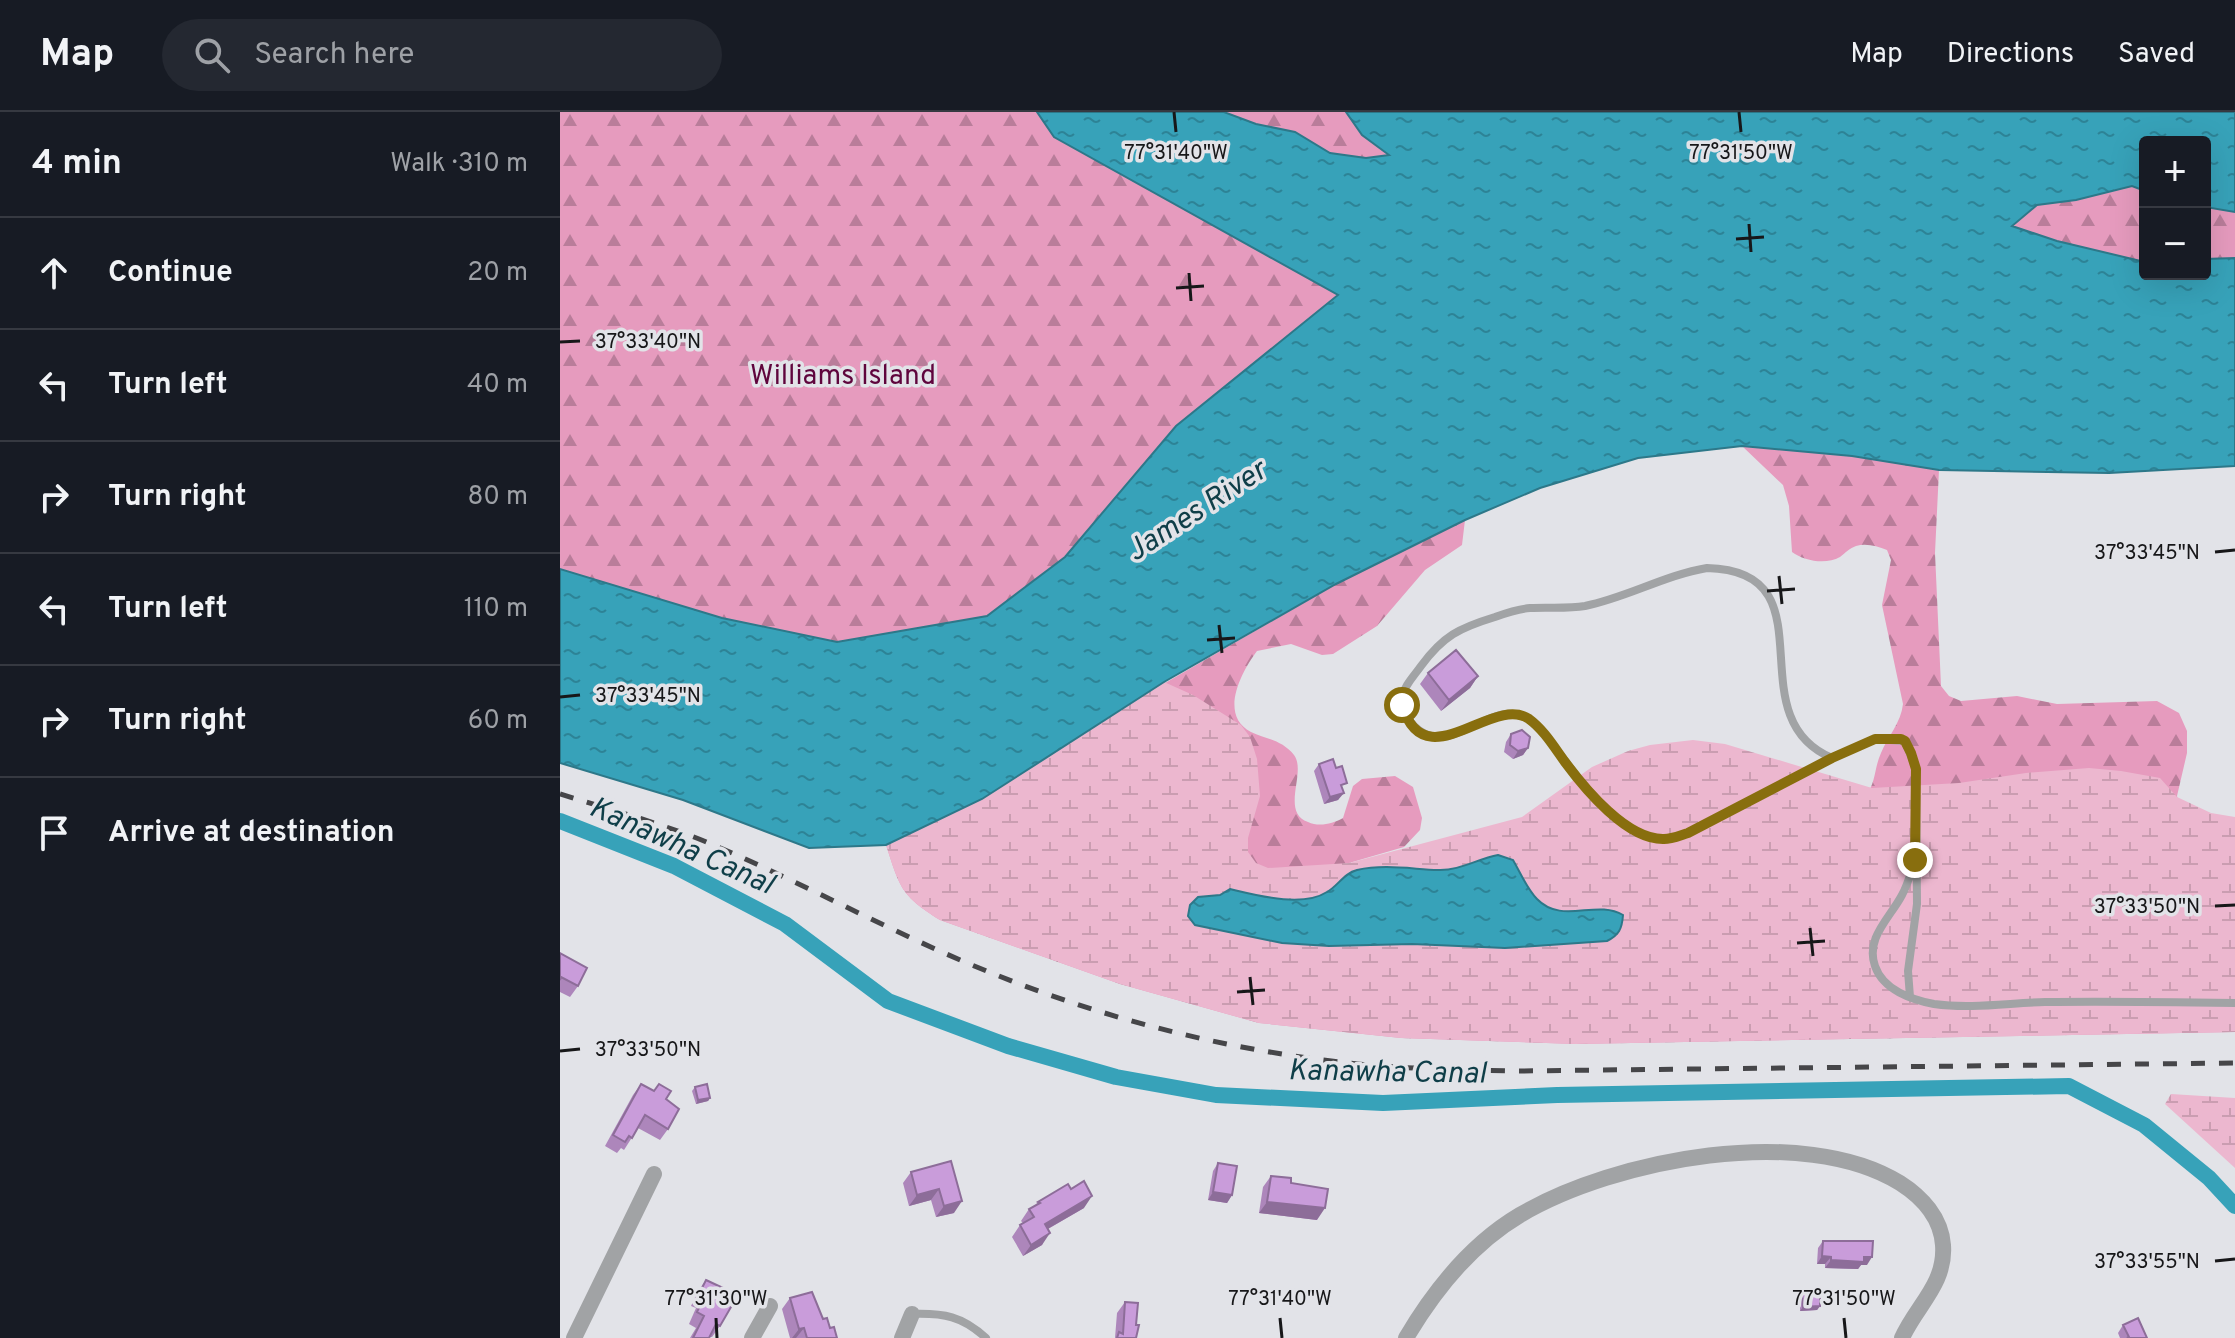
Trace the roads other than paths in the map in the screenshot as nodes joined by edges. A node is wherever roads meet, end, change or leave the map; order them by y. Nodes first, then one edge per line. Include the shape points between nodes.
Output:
1 (1832, 758) junction
2 (1915, 860) junction
3 (1910, 997) junction
4 (2235, 1003) edge
5 (654, 1174) dead end
6 (770, 1306) dead end
7 (912, 1314) joint
8 (574, 1338) edge
9 (752, 1338) edge
10 (902, 1338) edge
11 (986, 1338) edge
12 (1406, 1338) edge
13 (1902, 1338) edge

1 - 1 lane via 1688,833 1663,839 1635,831 1600,802 1527,718 1508,713 1436,737 1415,727 1402,697 1436,647 1460,628 1518,610 1586,605 1687,571 1725,568 1756,580 1772,599 1787,705 1810,748
1 - 2 lane via 1875,739 1905,741 1916,769
2 - 3 lane
2 - 3 lane via 1902,895 1878,931 1873,956 1888,986
3 - 4 lane via 1961,1005
5 - 8 street
6 - 9 street
7 - 10 street
7 - 11 lane via 940,1313 970,1324
12 - 13 street via 1445,1281 1480,1244 1519,1215 1580,1186 1656,1164 1726,1155 1846,1160 1882,1173 1923,1201 1936,1219 1943,1247 1937,1280

